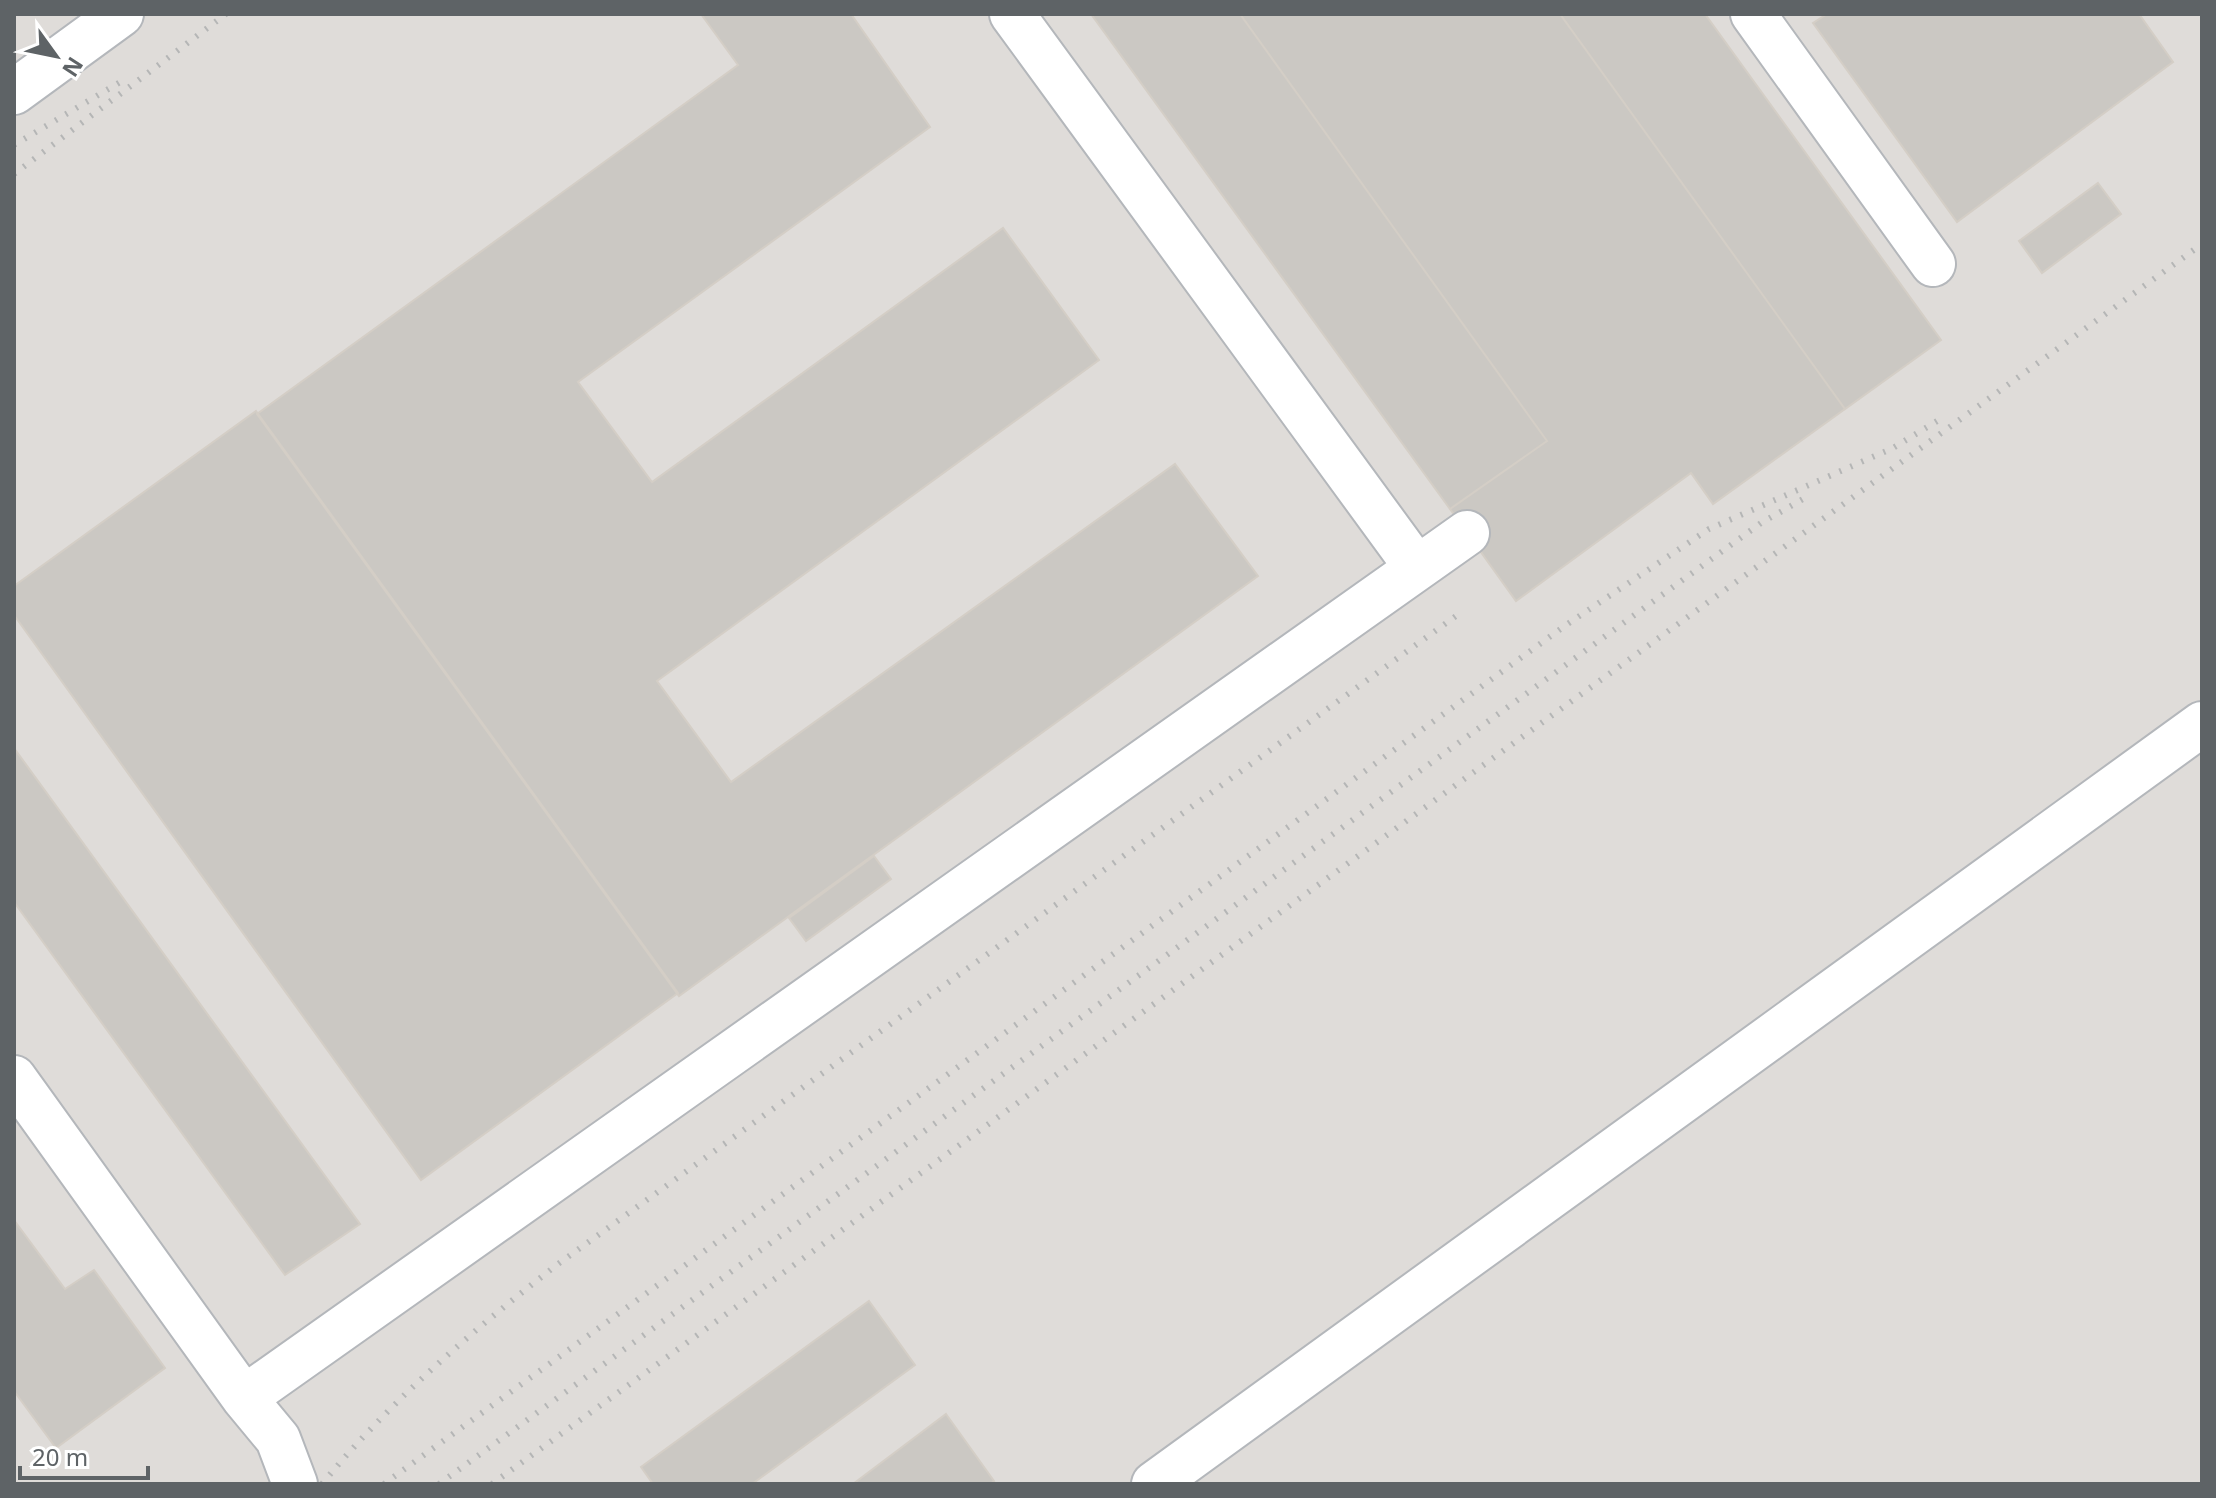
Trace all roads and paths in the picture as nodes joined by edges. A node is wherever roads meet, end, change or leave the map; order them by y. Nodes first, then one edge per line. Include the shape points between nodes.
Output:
1 (121, 14) edge
2 (1012, 14) edge
3 (1753, 14) edge
4 (14, 92) edge
5 (1933, 264) dead end
6 (1467, 533) dead end
7 (1417, 568) junction
8 (2202, 724) edge
9 (14, 1078) edge
10 (244, 1398) junction
11 (292, 1480) edge
12 (1154, 1484) edge

1 - 4 lane
2 - 7 lane
3 - 5 lane
6 - 7 lane
7 - 10 lane
8 - 12 lane
9 - 10 lane
10 - 11 lane via 278,1439

